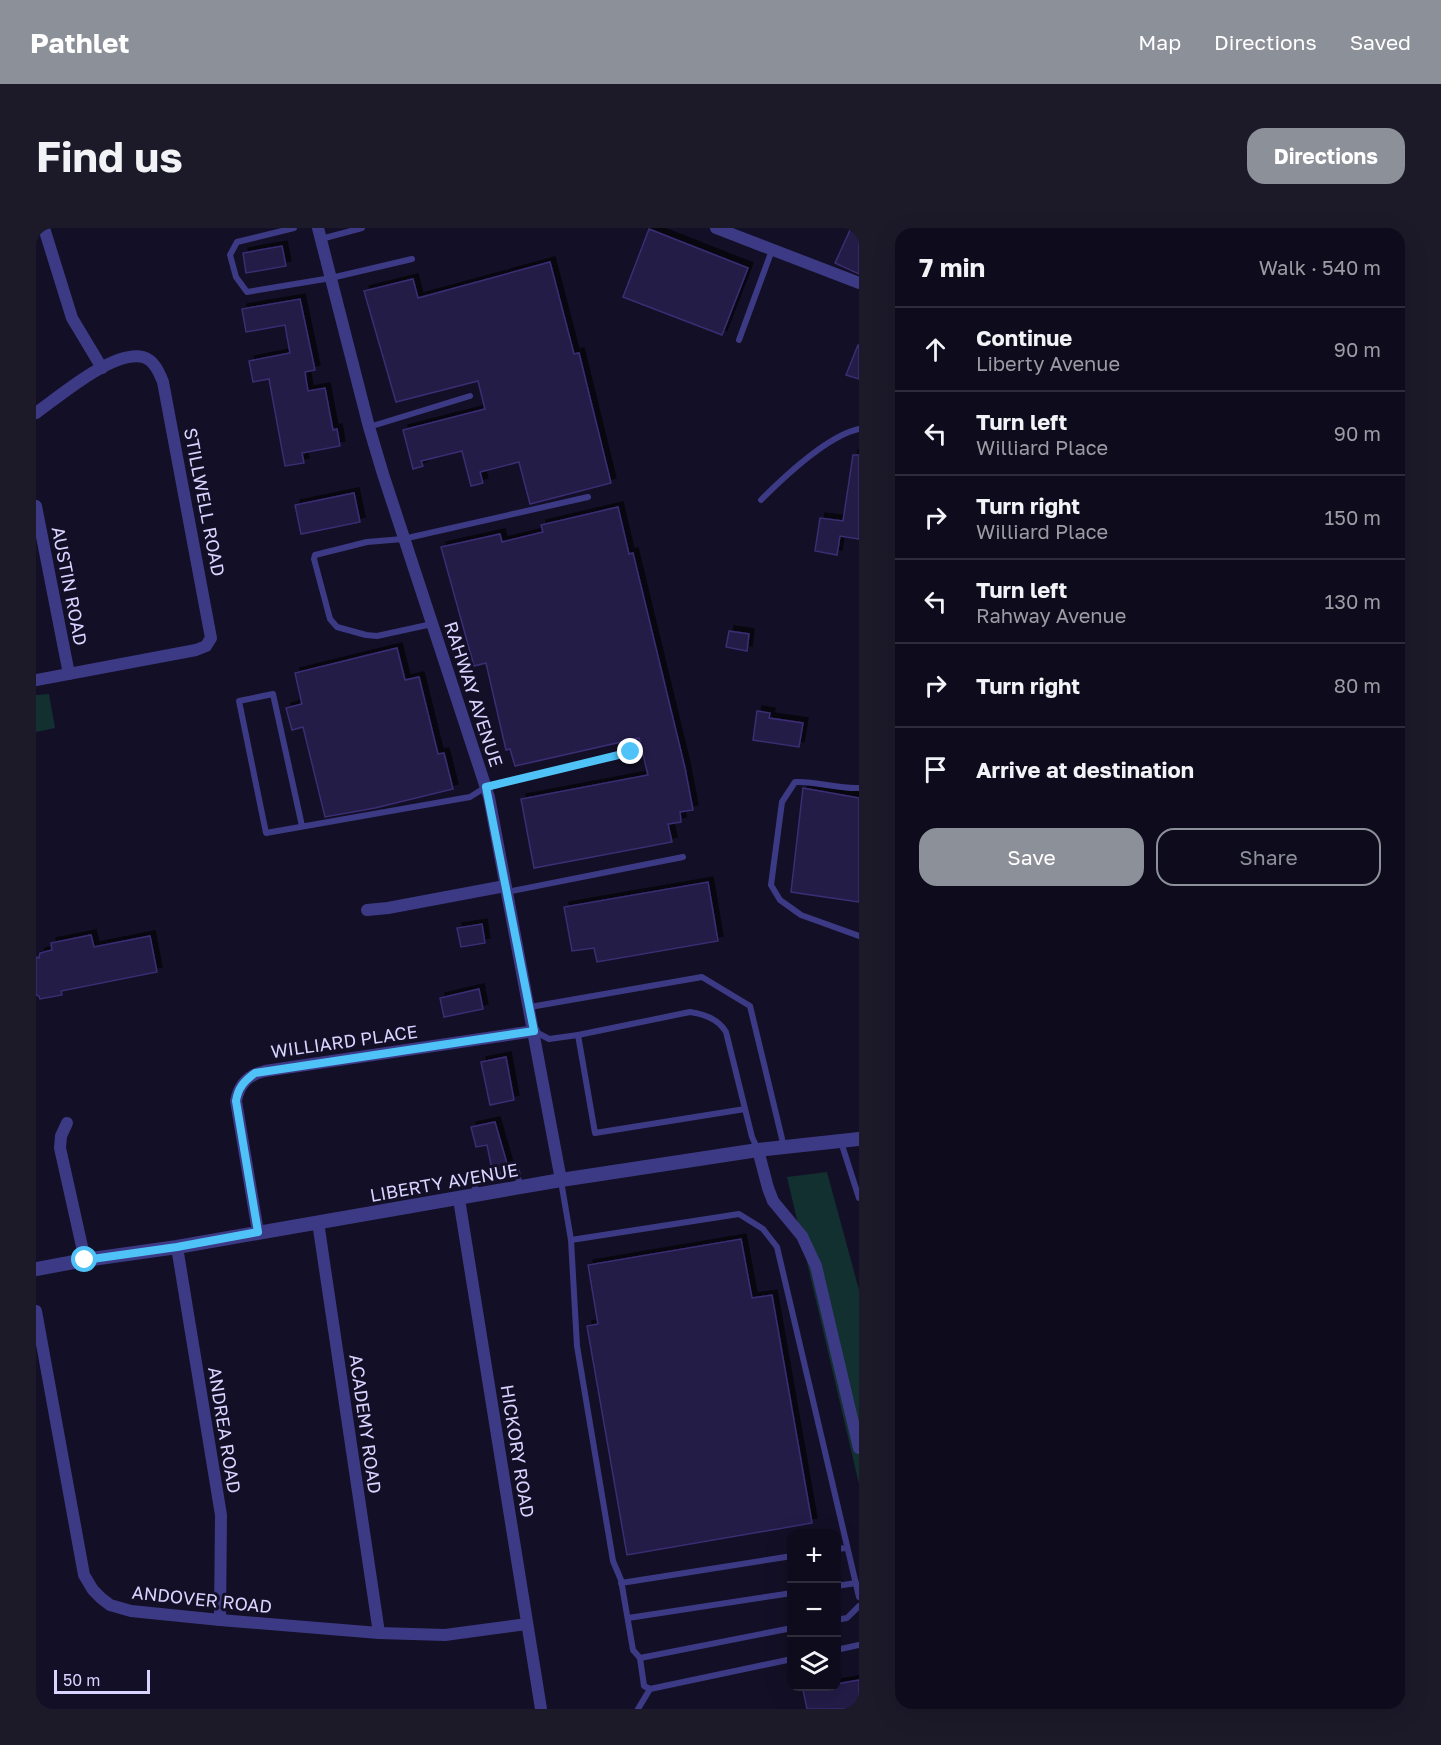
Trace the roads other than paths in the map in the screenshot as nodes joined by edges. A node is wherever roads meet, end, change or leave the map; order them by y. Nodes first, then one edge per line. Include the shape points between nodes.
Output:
1 (44, 228) edge
2 (294, 228) edge
3 (362, 228) edge
4 (716, 228) edge
5 (320, 233) edge
6 (772, 250) junction
7 (412, 259) dead end
8 (332, 278) junction
9 (859, 283) edge
10 (739, 340) dead end
11 (102, 368) junction
12 (470, 396) dead end
13 (36, 413) edge
14 (369, 427) junction
15 (859, 429) edge
16 (588, 496) dead end
17 (761, 500) dead end
18 (36, 506) edge
19 (403, 539) junction
20 (432, 624) junction
21 (69, 674) junction
22 (36, 680) edge
23 (631, 752) dead end
24 (486, 787) junction
25 (859, 788) edge
26 (302, 826) junction
27 (683, 857) dead end
28 (506, 889) junction
29 (367, 910) dead end
30 (859, 936) edge
31 (530, 1007) junction
32 (534, 1031) junction
33 (578, 1035) junction
34 (745, 1109) junction
35 (67, 1123) dead end
36 (859, 1139) edge
37 (841, 1141) junction
38 (784, 1147) junction
39 (758, 1150) junction
40 (561, 1180) junction
41 (859, 1198) edge
42 (459, 1199) junction
43 (318, 1222) junction
44 (258, 1232) junction
45 (571, 1240) junction
46 (177, 1247) junction
47 (85, 1260) junction
48 (36, 1269) edge
49 (36, 1311) edge
50 (859, 1449) edge
51 (847, 1548) junction
52 (841, 1549) edge
53 (787, 1557) edge
54 (621, 1583) junction
55 (856, 1583) junction
56 (841, 1585) edge
57 (787, 1594) edge
58 (859, 1597) edge
59 (859, 1606) edge
60 (628, 1618) junction
61 (841, 1619) edge
62 (220, 1620) junction
63 (527, 1624) junction
64 (787, 1629) edge
65 (379, 1633) junction
66 (859, 1645) edge
67 (841, 1649) edge
68 (640, 1658) junction
69 (787, 1660) edge
70 (647, 1688) junction
71 (541, 1709) edge
72 (638, 1709) edge

1 - 11 street via 72,318
2 - 8 lane via 237,242 230,255 236,277 247,292
3 - 5 lane
4 - 6 street
5 - 8 street, RAHWAY AVENUE
6 - 9 street
6 - 10 lane
7 - 8 lane
8 - 14 street, RAHWAY AVENUE
11 - 13 street
11 - 21 street, STILLWELL ROAD via 133,356 146,358 158,369 163,381 212,638 206,646 195,650
12 - 14 lane
14 - 19 street, RAHWAY AVENUE
15 - 17 lane via 847,432 793,469
16 - 19 lane
18 - 21 street, AUSTIN ROAD
19 - 20 street, RAHWAY AVENUE
19 - 20 lane via 367,542 315,555 330,619 337,627 377,636
20 - 24 street, RAHWAY AVENUE
21 - 22 street
23 - 24 lane
24 - 26 lane via 470,797
24 - 28 street, RAHWAY AVENUE
25 - 30 lane via 795,782 782,802 771,885 780,900 801,915
26 - 26 lane via 266,833 239,701 273,694
27 - 28 lane
28 - 29 street
28 - 31 street, RAHWAY AVENUE
31 - 32 street, RAHWAY AVENUE
31 - 38 lane via 702,977 750,1006
32 - 33 lane via 549,1039
32 - 40 street, RAHWAY AVENUE
32 - 44 street, WILLIARD PLACE via 255,1073 237,1092 237,1110
33 - 34 lane via 699,1013 721,1024 726,1032
33 - 34 lane via 595,1133
34 - 39 lane
35 - 47 street via 60,1148
36 - 37 street, LIBERTY AVENUE
37 - 38 street, LIBERTY AVENUE
37 - 41 lane
38 - 39 street, LIBERTY AVENUE
39 - 40 street, LIBERTY AVENUE
39 - 50 street via 773,1201 802,1236 816,1266
40 - 42 street, LIBERTY AVENUE
40 - 45 lane
42 - 43 street, LIBERTY AVENUE
42 - 63 street, HICKORY ROAD
43 - 44 street, LIBERTY AVENUE
43 - 65 street, ACADEMY ROAD
44 - 46 street, LIBERTY AVENUE
45 - 51 lane via 739,1214 763,1229 777,1247
45 - 54 lane via 578,1346
46 - 47 street, LIBERTY AVENUE
46 - 62 street, ANDREA ROAD via 221,1515
47 - 48 street, LIBERTY AVENUE
49 - 62 street, ANDOVER ROAD via 88,1581 101,1598 120,1609
51 - 52 lane
51 - 55 lane
53 - 54 lane
54 - 60 lane
55 - 56 lane
55 - 58 lane
57 - 60 lane
59 - 61 lane
60 - 68 lane via 633,1650
62 - 65 street, ANDOVER ROAD
63 - 65 street, ANDOVER ROAD via 445,1635
63 - 71 street, HICKORY ROAD
64 - 68 lane
66 - 67 lane
68 - 70 lane
69 - 70 lane
70 - 72 lane

